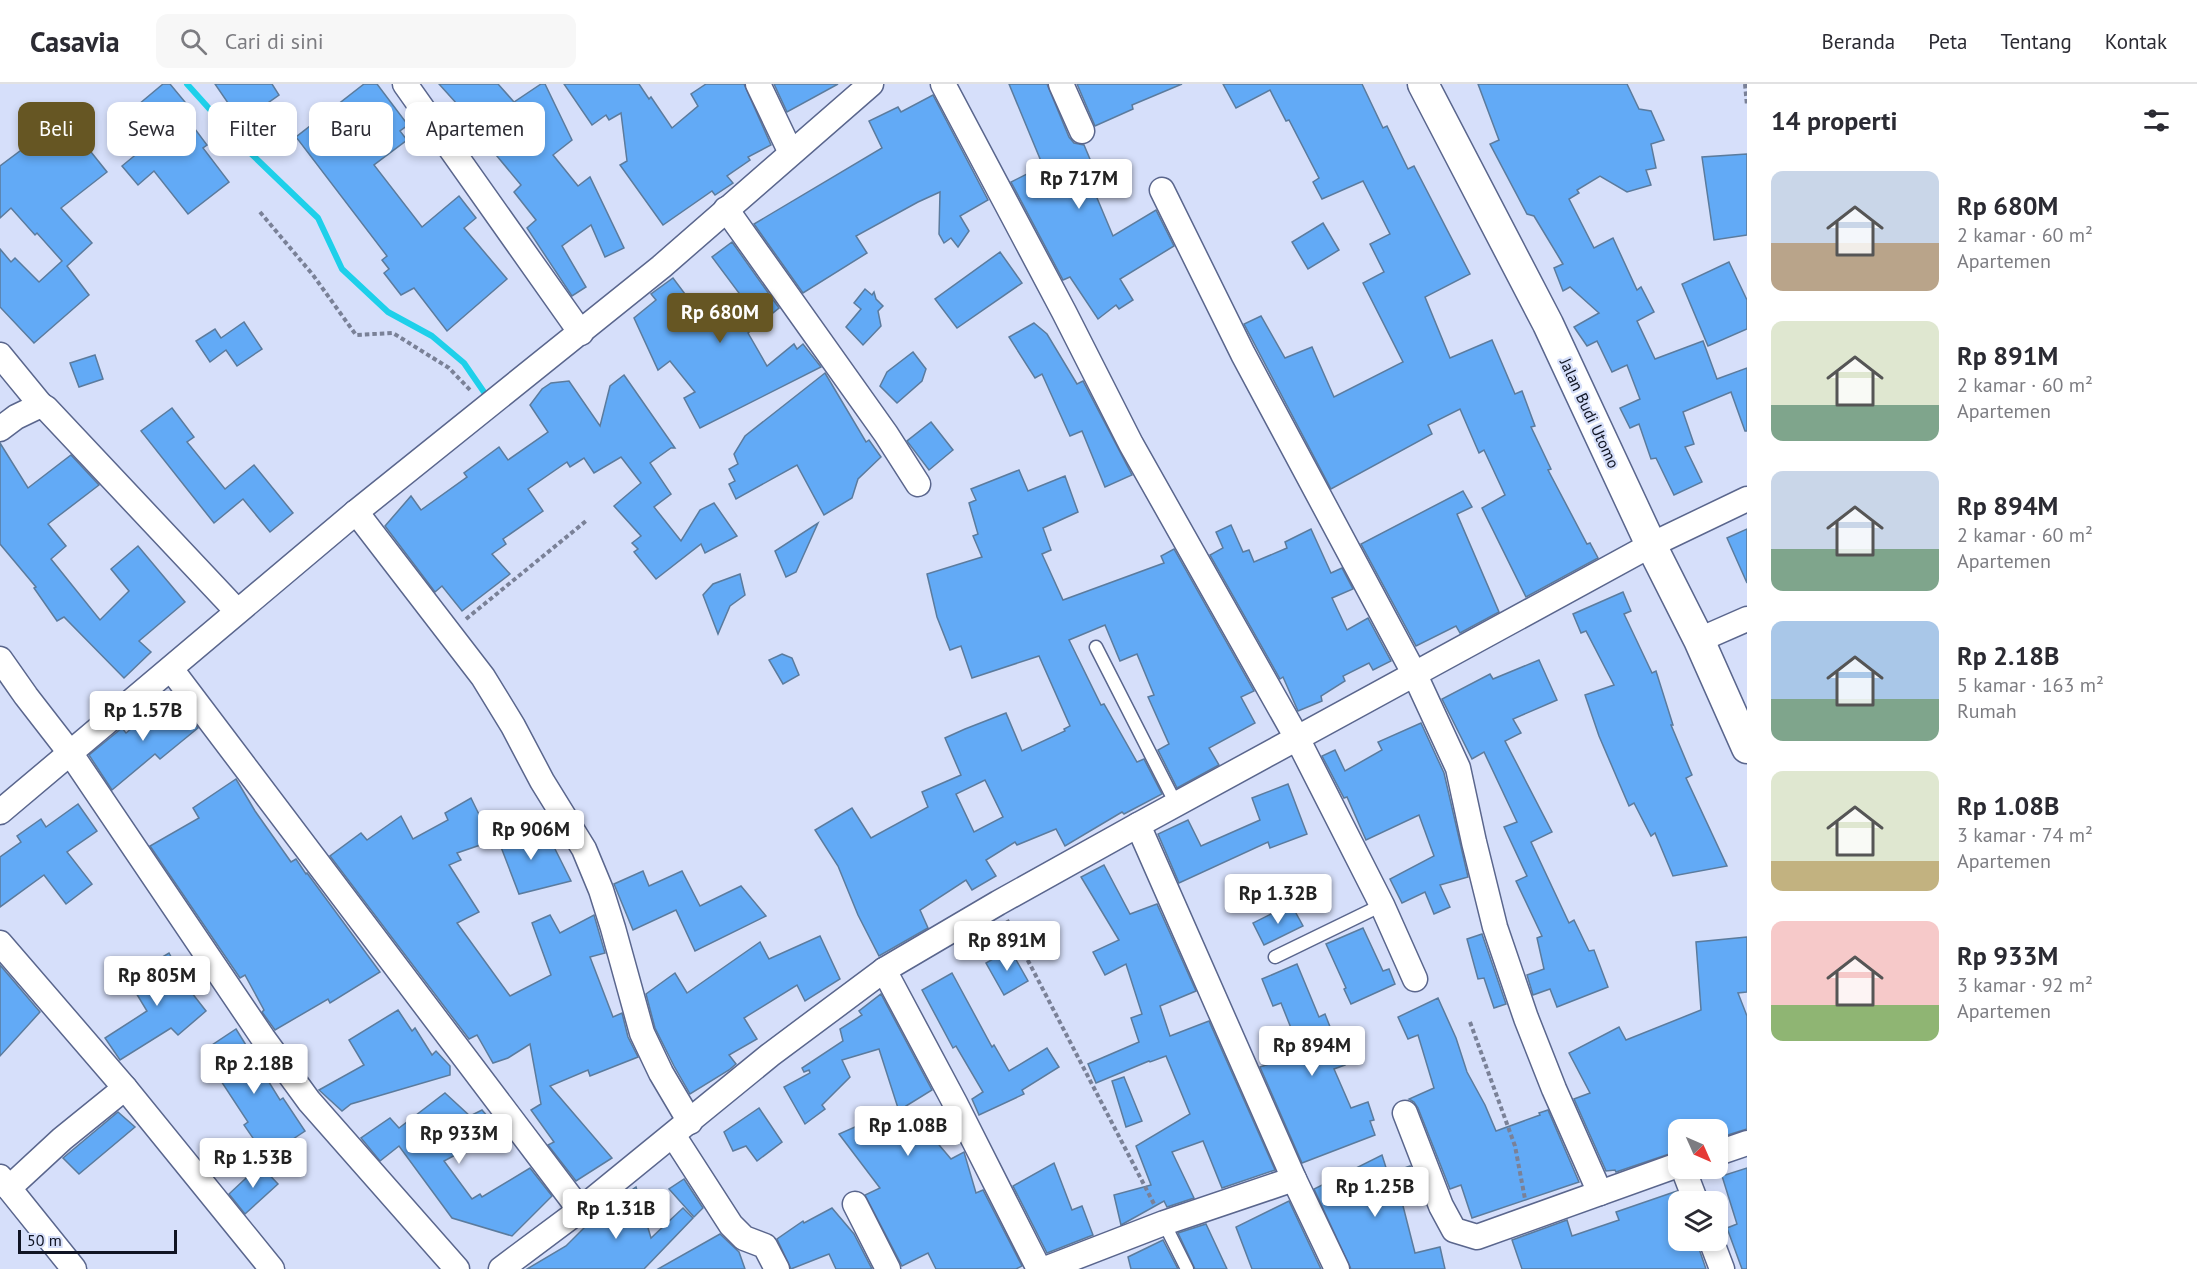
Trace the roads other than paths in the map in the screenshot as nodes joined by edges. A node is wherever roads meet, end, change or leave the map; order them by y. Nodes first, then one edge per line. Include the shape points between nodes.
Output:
1 (405, 84) edge
2 (758, 84) edge
3 (871, 84) edge
4 (943, 84) edge
5 (1061, 84) edge
6 (1423, 84) edge
7 (1082, 131) dead end
8 (791, 153) junction
9 (1162, 190) dead end
10 (726, 209) junction
11 (581, 333) junction
12 (0, 355) edge
13 (41, 405) junction
14 (0, 429) edge
15 (918, 483) dead end
16 (1747, 499) edge
17 (356, 512) junction
18 (1651, 545) junction
19 (237, 611) junction
20 (1747, 619) edge
21 (1699, 640) junction
22 (1095, 647) dead end
23 (0, 659) edge
24 (171, 669) junction
25 (1415, 675) junction
26 (1298, 738) junction
27 (1747, 748) edge
28 (71, 754) junction
29 (1176, 804) junction
30 (0, 812) edge
31 (1138, 825) junction
32 (1382, 905) junction
33 (0, 943) edge
34 (1275, 957) dead end
35 (884, 970) junction
36 (1415, 979) dead end
37 (125, 1088) junction
38 (1405, 1113) dead end
39 (681, 1128) junction
40 (1747, 1143) edge
41 (1728, 1150) edge
42 (1668, 1169) edge
43 (1294, 1179) junction
44 (5, 1183) edge
45 (1600, 1193) junction
46 (855, 1204) dead end
47 (580, 1210) junction
48 (1164, 1223) junction
49 (1715, 1251) edge
50 (74, 1269) edge
51 (272, 1269) edge
52 (457, 1269) edge
53 (501, 1269) edge
54 (777, 1269) edge
55 (888, 1269) edge
56 (1039, 1269) edge
57 (1045, 1269) edge
58 (1188, 1269) edge
59 (1337, 1269) edge
60 (1722, 1269) edge

1 - 11 street
2 - 8 street
3 - 8 street
4 - 26 street via 1131,444
5 - 7 street
6 - 18 street, Jalan Budi Utomo via 1548,324
8 - 10 street
9 - 25 street via 1243,354
10 - 11 street
10 - 15 street
11 - 17 street
12 - 13 street
13 - 14 street
13 - 19 street
16 - 18 street
17 - 19 street
17 - 39 street via 483,677 584,849 613,928 642,1034
18 - 21 street, Jalan Budi Utomo
18 - 25 street
19 - 24 street
20 - 21 street
21 - 27 street, Jalan Budi Utomo
22 - 29 lane
23 - 28 street
24 - 28 street
24 - 47 street
25 - 26 street
25 - 45 street via 1458,768 1495,927 1526,1018
26 - 29 street
26 - 32 street
28 - 30 street
28 - 52 street via 309,1101
29 - 31 street
31 - 35 street
31 - 43 street
32 - 34 lane
32 - 36 street
33 - 37 street
35 - 39 street
35 - 56 street
37 - 44 street
37 - 51 street
38 - 45 street via 1454,1230 1477,1237
39 - 47 street
39 - 54 street via 732,1225 744,1238 765,1246
40 - 41 street
42 - 45 street
43 - 48 street
43 - 59 street
44 - 50 street
46 - 55 street
47 - 53 street
48 - 57 street
48 - 58 lane
49 - 60 street

